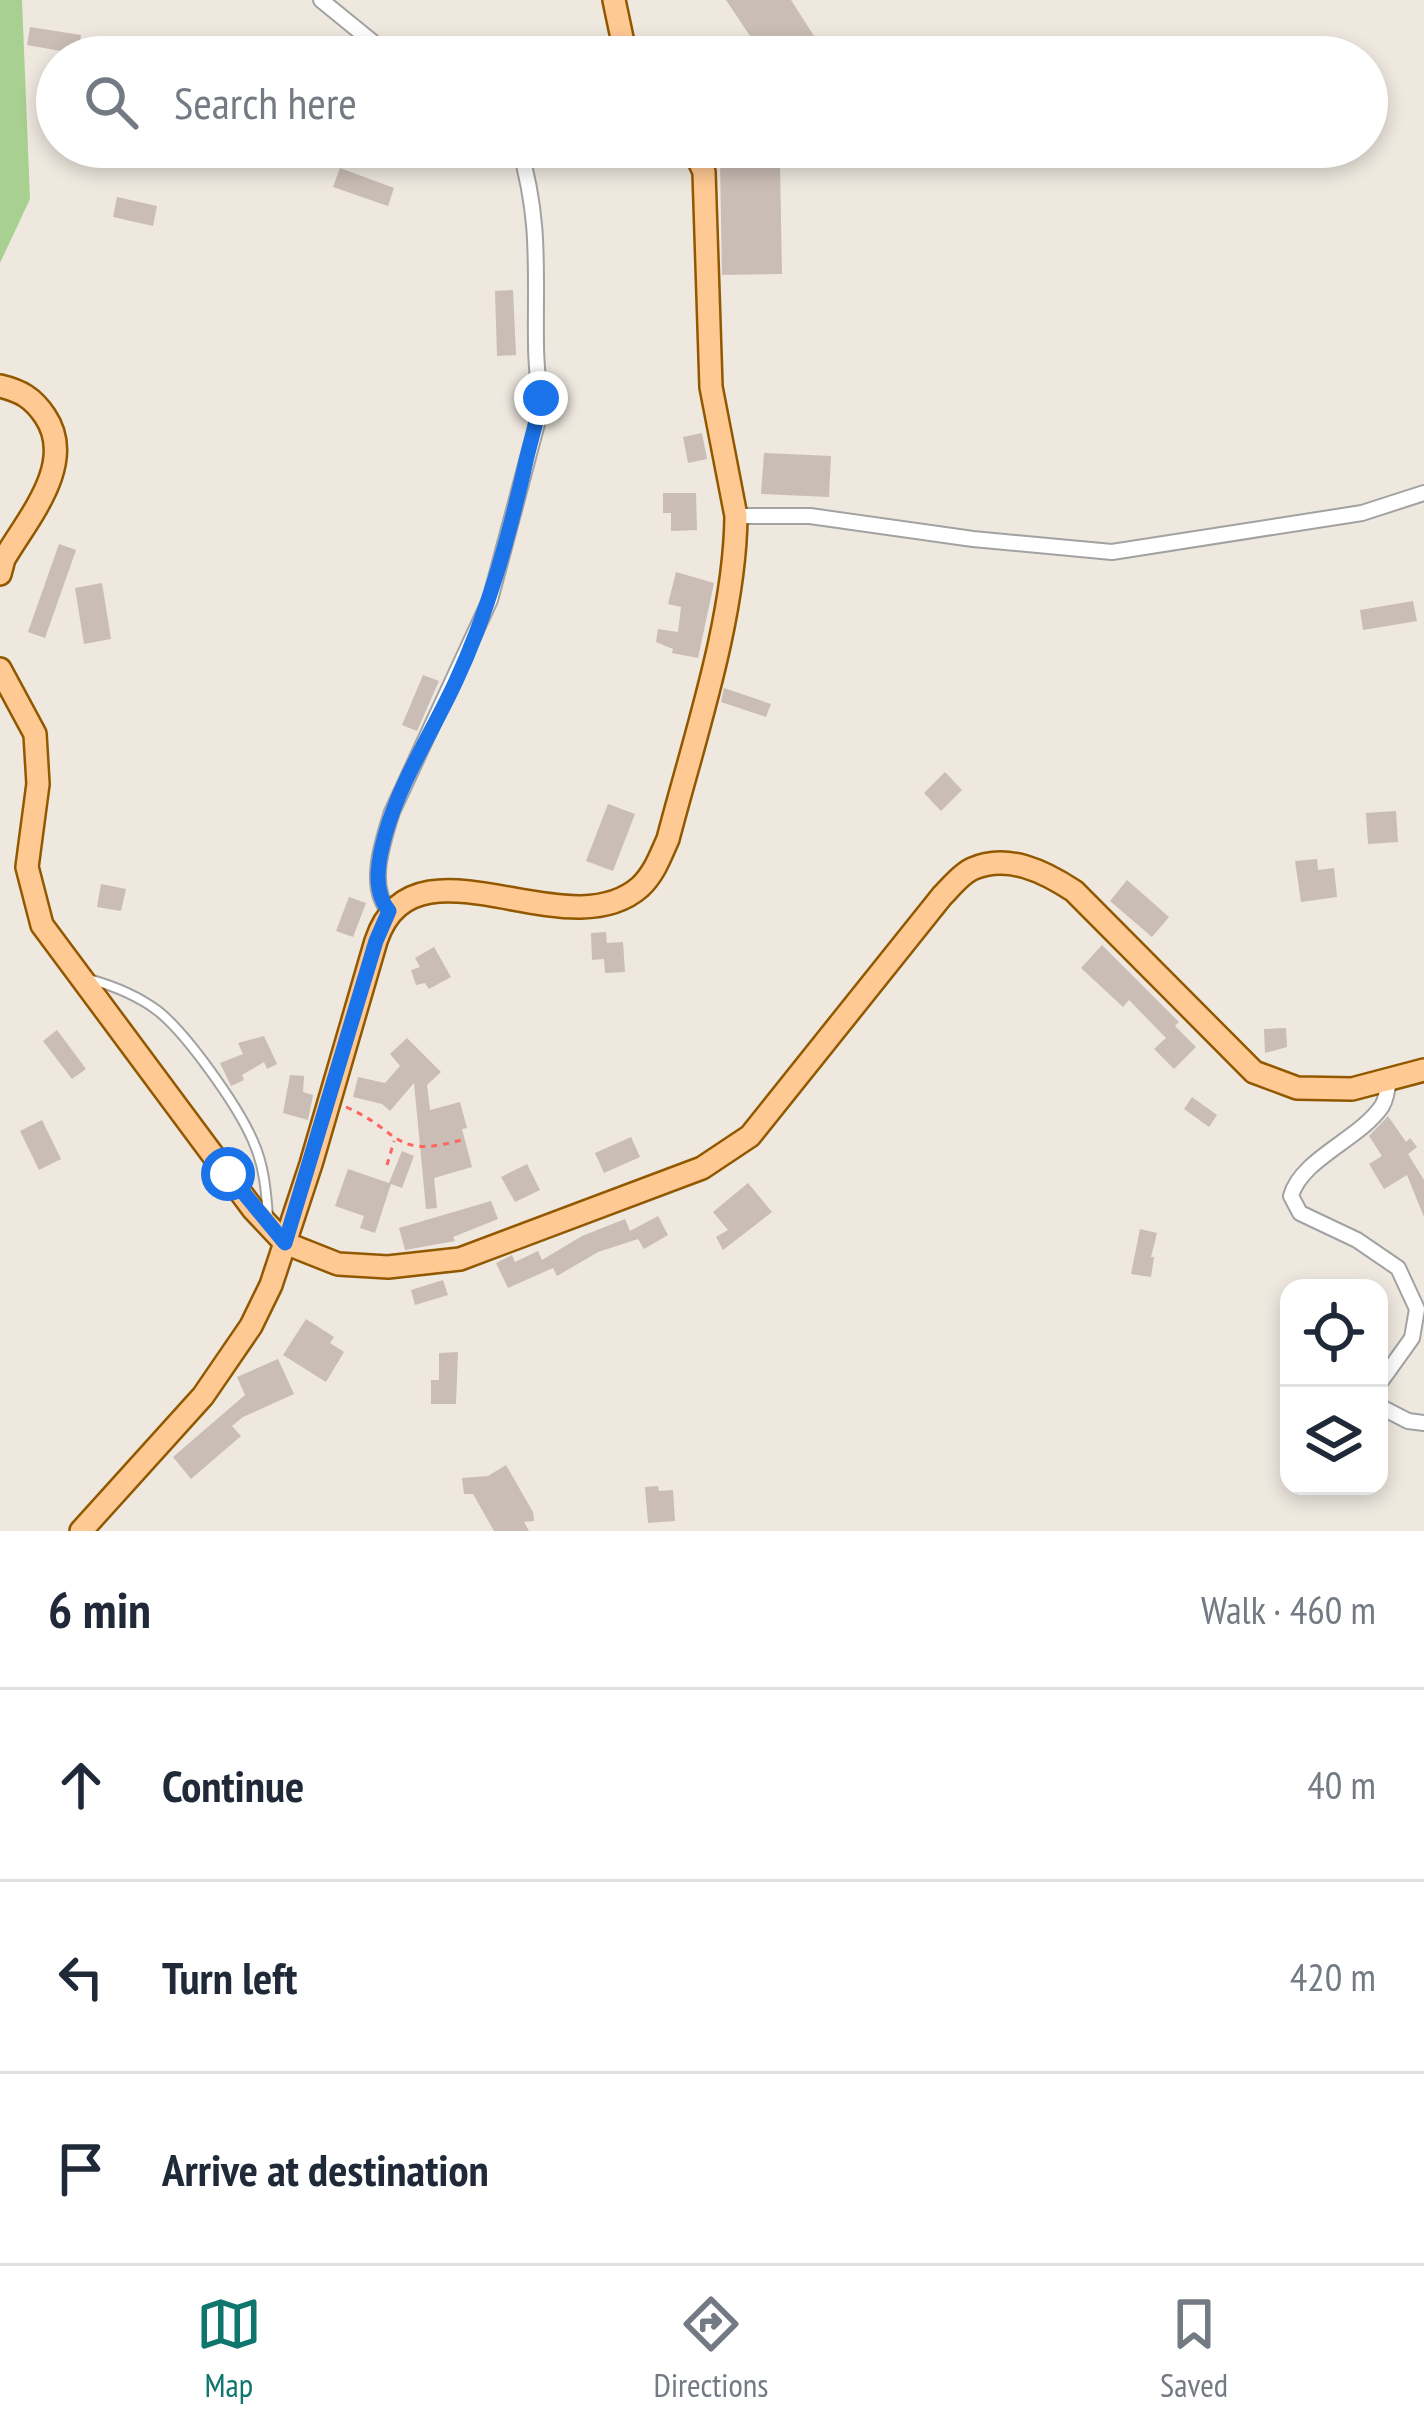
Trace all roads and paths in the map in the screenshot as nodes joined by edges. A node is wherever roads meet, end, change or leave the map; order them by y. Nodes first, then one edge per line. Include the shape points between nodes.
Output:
1 (321, 0) edge
2 (614, 0) edge
3 (365, 36) edge
4 (622, 36) edge
5 (524, 168) edge
6 (702, 168) edge
7 (0, 386) edge
8 (1424, 493) edge
9 (736, 516) junction
10 (0, 574) edge
11 (0, 668) edge
12 (389, 911) junction
13 (76, 975) junction
14 (1424, 1070) edge
15 (1390, 1077) junction
16 (328, 1099) junction
17 (394, 1139) junction
18 (465, 1139) dead end
19 (387, 1165) dead end
20 (277, 1234) junction
21 (1388, 1371) edge
22 (1388, 1410) edge
23 (1424, 1423) edge
24 (81, 1531) edge

1 - 3 street
2 - 4 main road
5 - 12 street via 537,225 538,420 490,600 384,838 377,888
6 - 9 main road via 711,387
7 - 10 main road via 36,403 57,448 52,478
8 - 9 street via 1362,513 1112,552 810,516
9 - 12 main road via 729,594 688,762 668,839 642,885 591,907 451,891 410,895
11 - 13 main road via 35,734 28,867 42,925
12 - 16 main road
13 - 20 main road
13 - 20 lane via 122,989 160,1013 194,1052 253,1141
14 - 15 main road
15 - 20 main road via 1352,1089 1298,1088 1254,1072 1074,891 1041,869 1006,863 971,869 942,896 750,1136 701,1168 460,1259 338,1264
15 - 21 street via 1384,1104 1296,1178 1291,1196 1300,1213 1398,1268 1417,1309 1412,1338
16 - 17 path
16 - 20 main road
17 - 18 path via 430,1149
17 - 19 path
20 - 24 main road via 251,1326
22 - 23 street

